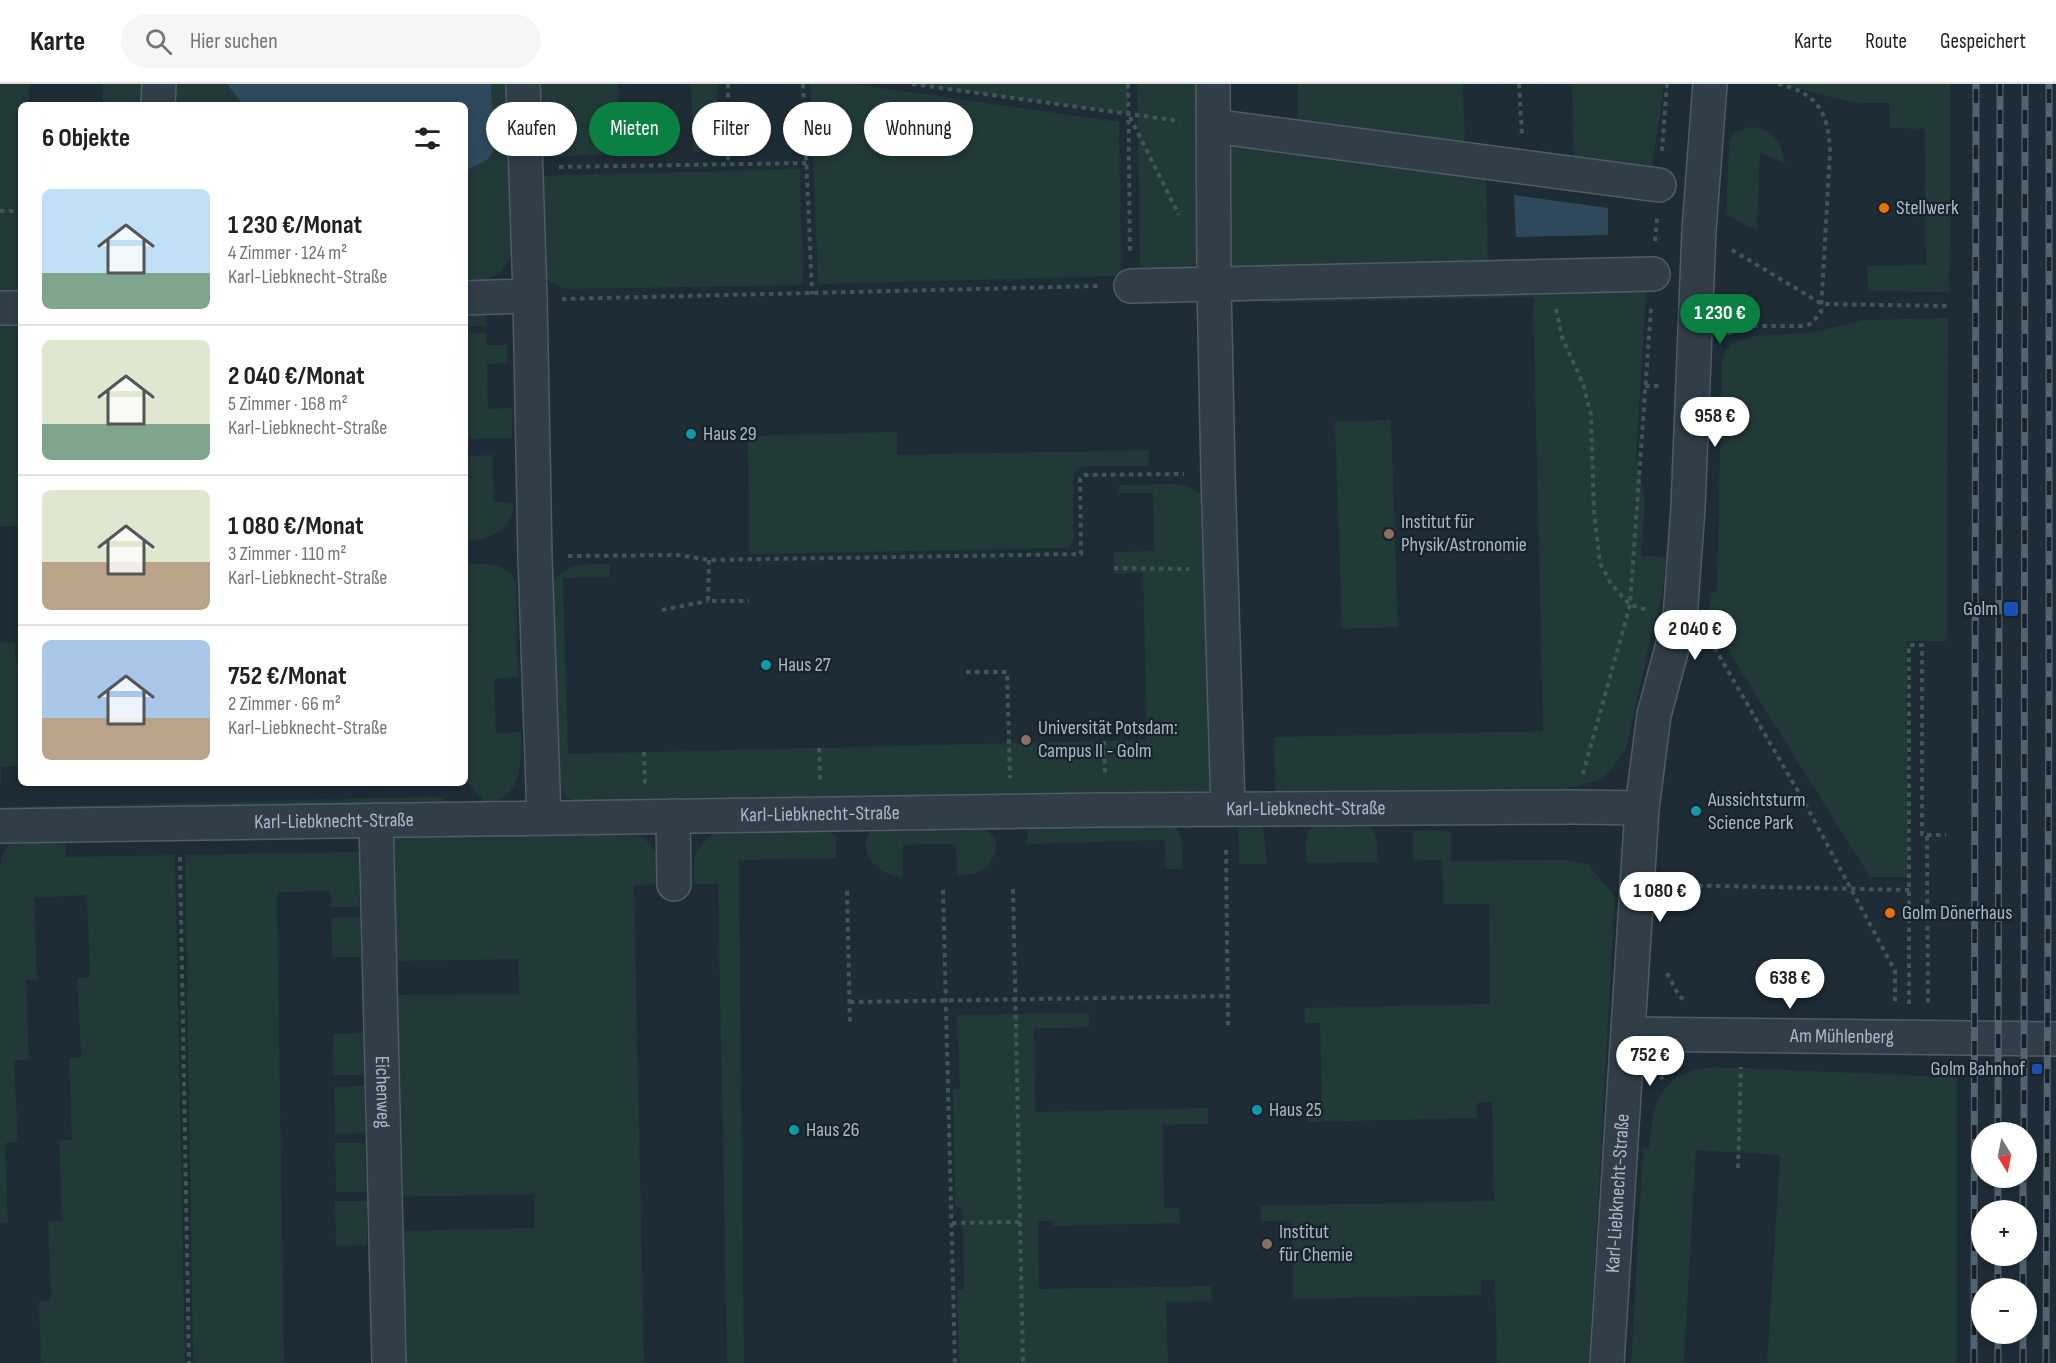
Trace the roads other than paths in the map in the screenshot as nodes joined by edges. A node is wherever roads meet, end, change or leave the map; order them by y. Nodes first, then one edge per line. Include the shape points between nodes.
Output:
1 (159, 84) edge
2 (523, 84) edge
3 (1212, 84) edge
4 (1710, 84) edge
5 (158, 102) edge
6 (1213, 126) junction
7 (1659, 185) road end
8 (1653, 274) road end
9 (1214, 284) junction
10 (1131, 286) road end
11 (530, 296) junction
12 (468, 298) edge
13 (0, 308) edge
14 (18, 308) edge
15 (1642, 808) junction
16 (1228, 809) junction
17 (673, 816) junction
18 (544, 818) junction
19 (376, 820) junction
20 (0, 826) edge
21 (674, 884) dead end
22 (1628, 1034) junction
23 (2056, 1039) edge
24 (389, 1363) edge
25 (1607, 1363) edge

1 - 5 street
2 - 11 street
3 - 6 street
4 - 15 street, Karl-Liebknecht-Straße via 1680,618 1654,715
6 - 7 street
6 - 9 street
8 - 9 street
9 - 10 street
9 - 16 street
11 - 12 street
11 - 18 street
13 - 14 street
15 - 16 street, Karl-Liebknecht-Straße
15 - 22 street, Karl-Liebknecht-Straße
16 - 17 street, Karl-Liebknecht-Straße
17 - 18 street, Karl-Liebknecht-Straße
17 - 21 street
18 - 19 street, Karl-Liebknecht-Straße
19 - 20 street, Karl-Liebknecht-Straße
19 - 24 street, Eichenweg
22 - 23 street, Am Mühlenberg
22 - 25 street, Karl-Liebknecht-Straße

